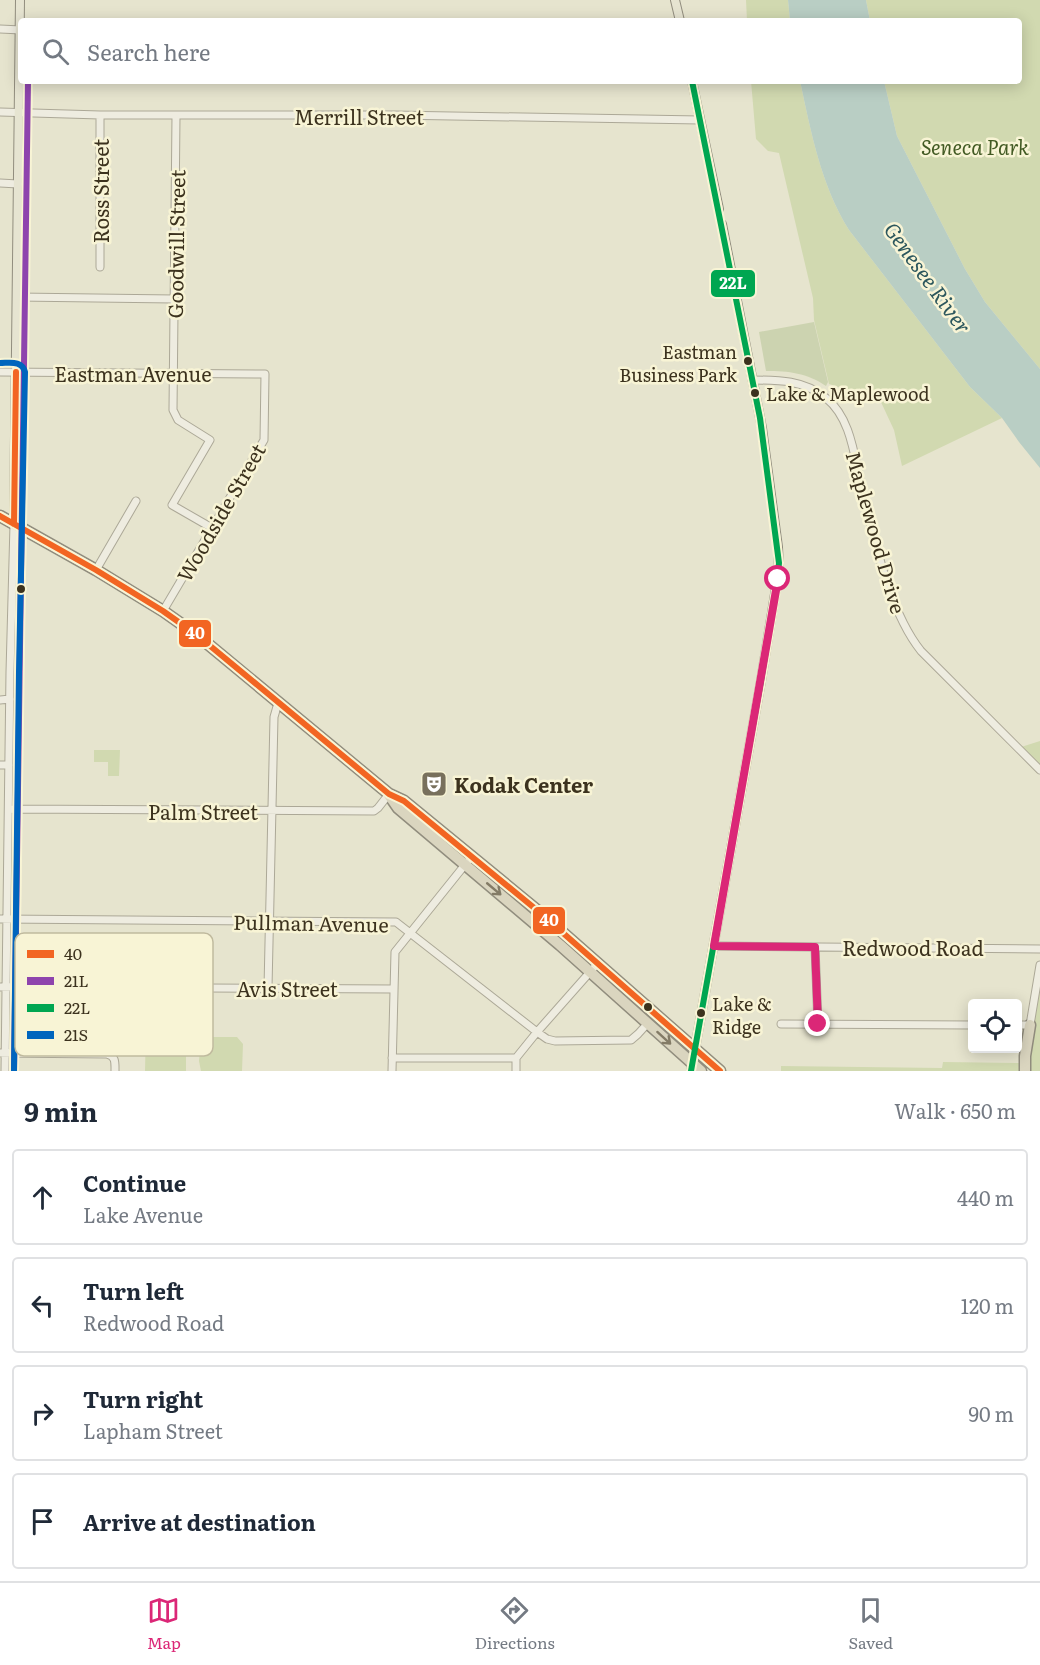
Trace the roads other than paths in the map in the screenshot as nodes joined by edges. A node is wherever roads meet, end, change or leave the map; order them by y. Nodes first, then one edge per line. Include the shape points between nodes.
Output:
1 (20, 0) edge
2 (675, 0) edge
3 (20, 18) edge
4 (679, 18) edge
5 (0, 29) edge
6 (18, 30) edge
7 (19, 84) edge
8 (693, 84) edge
9 (0, 112) edge
10 (18, 113) junction
11 (100, 115) junction
12 (176, 116) junction
13 (700, 120) junction
14 (0, 183) edge
15 (18, 184) junction
16 (719, 209) dead end
17 (722, 224) dead end
18 (100, 267) dead end
19 (17, 297) junction
20 (174, 299) junction
21 (0, 372) edge
22 (16, 372) junction
23 (173, 373) junction
24 (265, 374) joint
25 (752, 380) junction
26 (136, 501) dead end
27 (0, 516) edge
28 (15, 524) junction
29 (212, 528) junction
30 (96, 570) junction
31 (163, 610) junction
32 (10, 698) junction
33 (0, 699) edge
34 (278, 703) junction
35 (0, 765) edge
36 (9, 765) junction
37 (1040, 770) edge
38 (389, 794) junction
39 (9, 810) junction
40 (271, 811) junction
41 (4, 829) edge
42 (468, 861) junction
43 (4, 919) edge
44 (269, 921) junction
45 (410, 933) junction
46 (714, 946) junction
47 (815, 947) junction
48 (1040, 949) edge
49 (598, 963) junction
50 (1040, 965) edge
51 (590, 971) junction
52 (3, 987) edge
53 (213, 988) edge
54 (268, 988) junction
55 (393, 989) junction
56 (648, 1023) junction
57 (781, 1024) dead end
58 (818, 1024) junction
59 (968, 1025) edge
60 (1022, 1025) edge
61 (1030, 1025) junction
62 (537, 1032) junction
63 (695, 1049) junction
64 (3, 1053) edge
65 (112, 1056) edge
66 (392, 1058) junction
67 (516, 1059) junction
68 (692, 1067) edge
69 (5, 1071) edge
70 (115, 1071) edge
71 (392, 1071) edge
72 (516, 1071) edge
73 (701, 1071) edge
74 (720, 1071) edge
75 (1025, 1071) edge

1 - 3 main road
2 - 4 main road
5 - 6 street
7 - 10 main road
8 - 13 main road
9 - 10 street, Merrill Street
10 - 11 street, Merrill Street
10 - 15 main road
11 - 12 street, Merrill Street
11 - 18 street, Ross Street
12 - 13 street, Merrill Street
12 - 20 street, Goodwill Street
13 - 16 main road
14 - 15 street
15 - 19 main road
17 - 25 main road
19 - 20 street
19 - 22 main road
20 - 23 street, Goodwill Street
21 - 22 street, Eastman Avenue
22 - 23 street, Eastman Avenue
22 - 28 main road
23 - 24 street, Eastman Avenue
23 - 29 street, Goodwill Street via 174,415 210,440 172,505
24 - 29 street, Woodside Street via 264,440
25 - 37 street, Maplewood Drive via 803,384 827,398 838,410 848,431 878,553 909,635
25 - 46 main road via 765,449 778,573
26 - 30 street
27 - 28 highway
28 - 30 highway
28 - 32 street
29 - 31 street, Woodside Street
30 - 31 highway
31 - 34 highway
32 - 33 street
32 - 36 street
34 - 38 highway
34 - 40 street via 274,717
35 - 36 street
36 - 39 street
38 - 40 street, Palm Street via 374,811
38 - 42 highway via 404,801
39 - 40 street, Palm Street
39 - 41 street
40 - 44 street
41 - 43 street
42 - 45 street
42 - 49 highway via 538,911
42 -> 51 highway
43 - 44 street, Pullman Avenue
43 - 52 street
44 - 45 street, Pullman Avenue via 396,922
44 - 54 street
45 - 55 street via 394,953
45 - 62 street, Pullman Avenue
46 - 47 street, Redwood Road
46 - 63 main road
47 - 48 street, Redwood Road
47 - 58 street
49 - 51 street
49 - 63 highway
50 - 61 street
51 - 56 highway
51 - 62 street
52 - 64 street
53 - 54 street, Avis Street
54 - 55 street, Avis Street
55 - 66 street
56 - 62 street, Pullman Avenue via 631,1040 622,1041 555,1041
56 -> 68 highway
57 - 58 street
58 - 59 street
60 - 61 street
61 - 75 highway
62 - 67 street
63 - 68 main road
63 - 74 highway
64 - 69 street
65 - 70 street
66 - 67 street
66 - 71 street
67 - 72 street
68 - 73 highway

